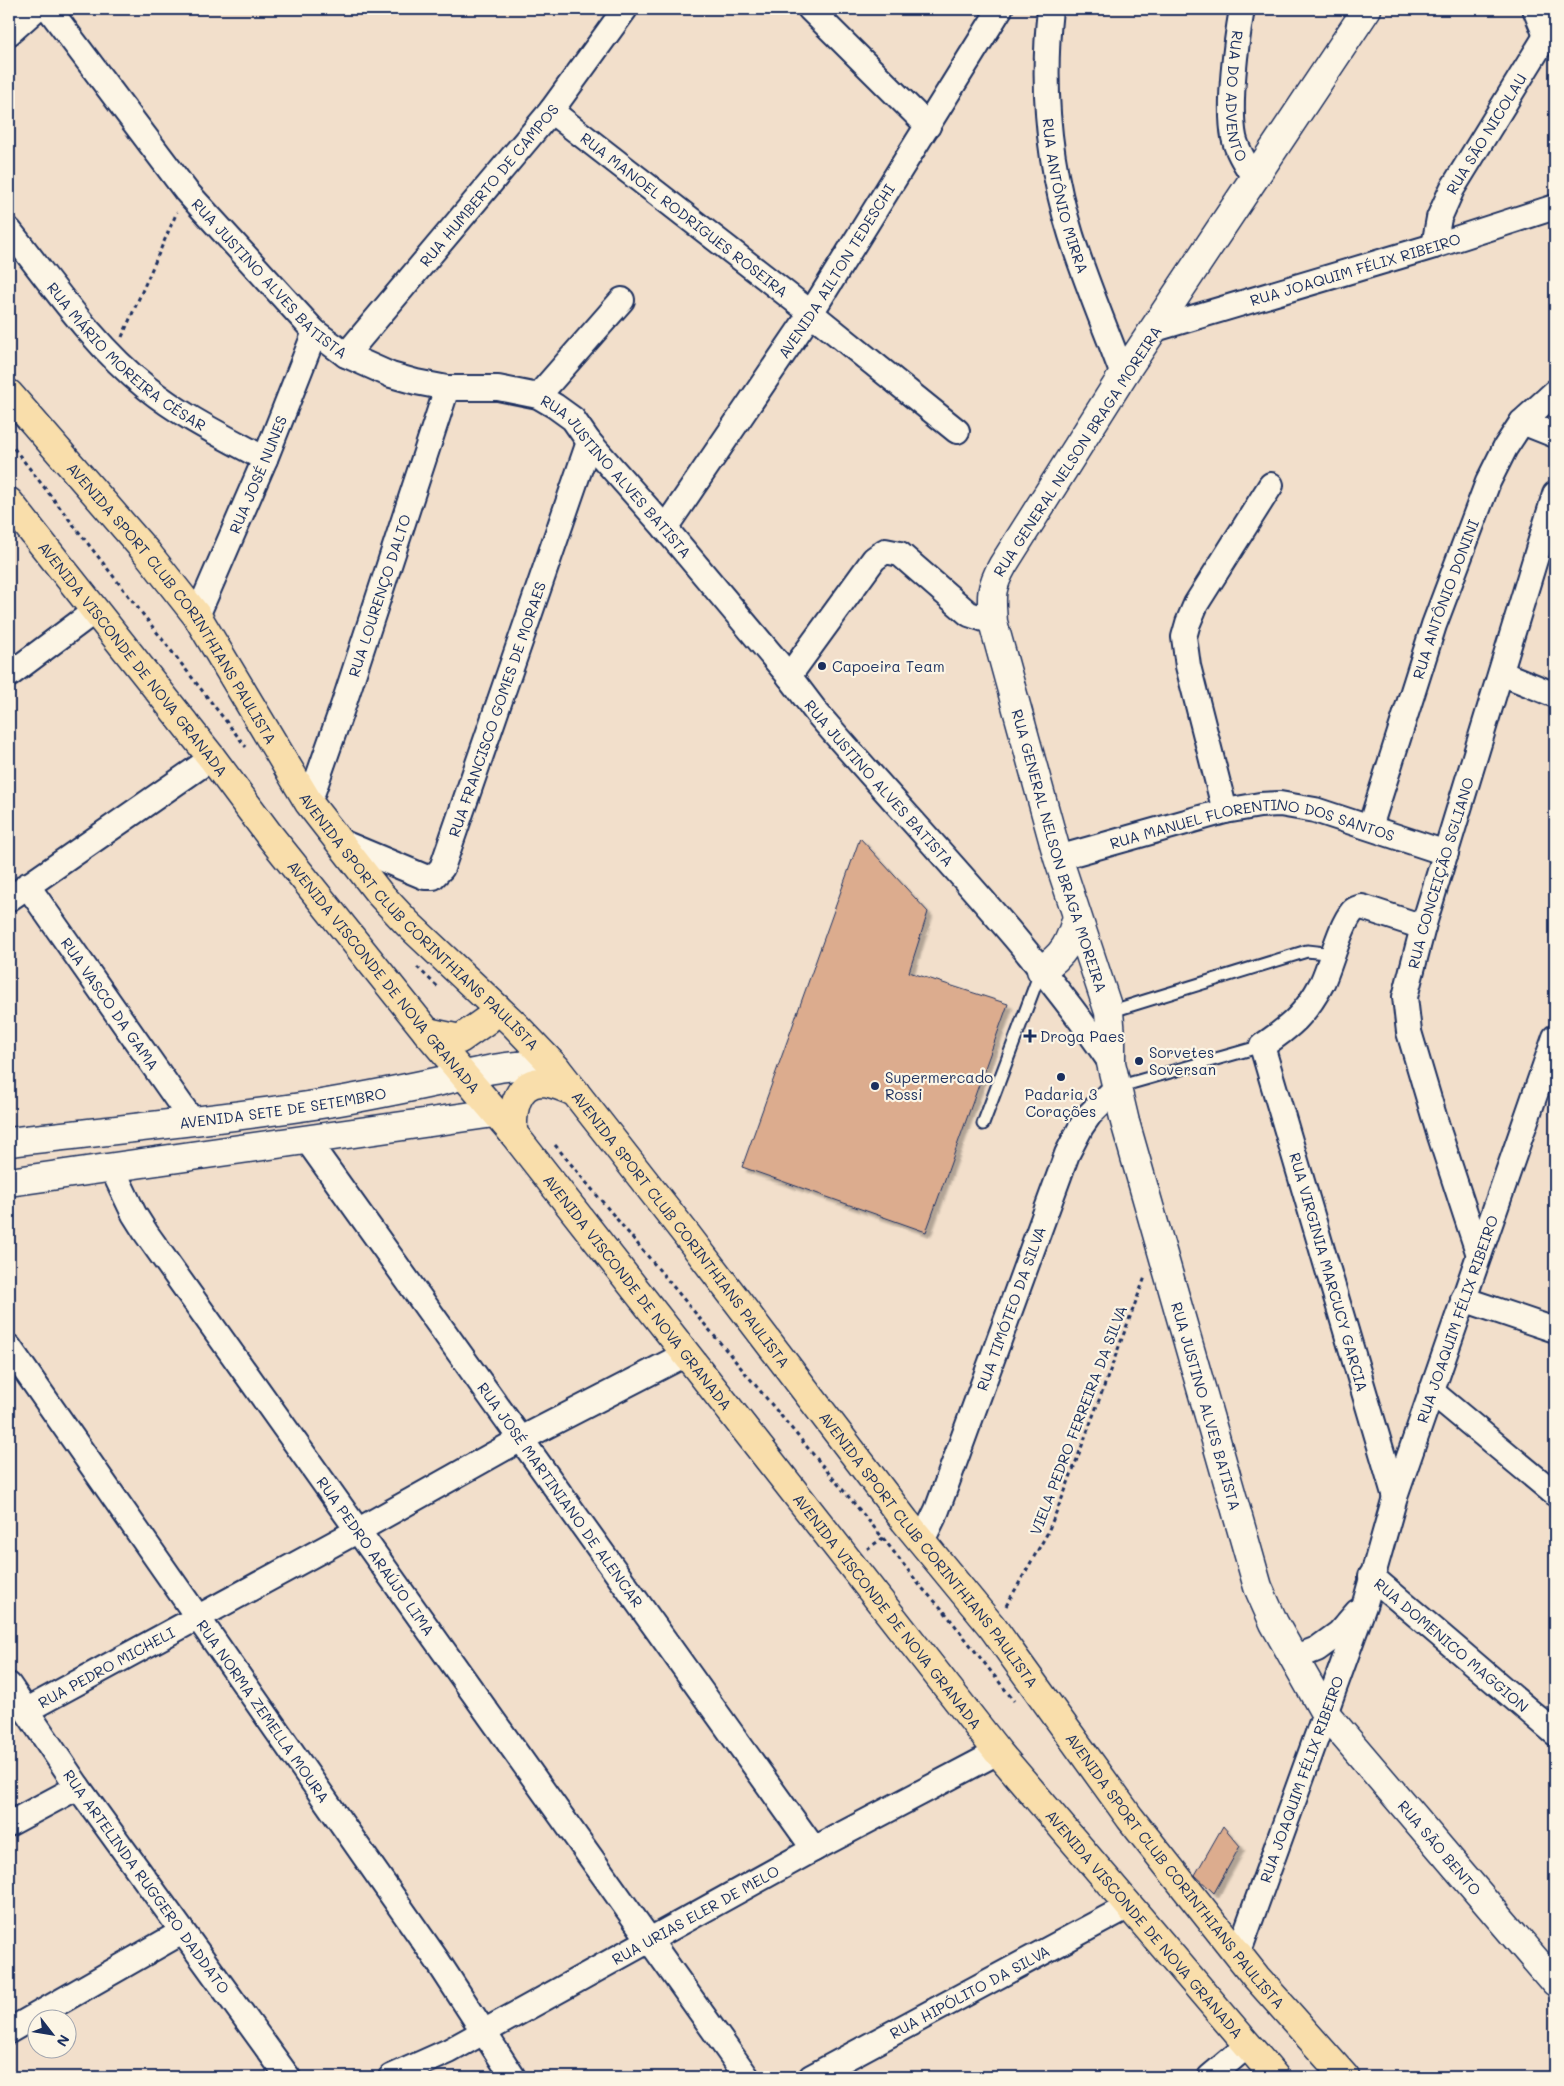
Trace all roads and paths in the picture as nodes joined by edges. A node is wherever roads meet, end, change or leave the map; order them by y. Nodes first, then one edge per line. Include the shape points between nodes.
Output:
1 (36, 9) edge
2 (49, 9) edge
3 (626, 9) edge
4 (810, 9) edge
5 (1000, 9) edge
6 (1050, 9) edge
7 (1242, 9) edge
8 (1367, 9) edge
9 (1535, 9) edge
10 (9, 33) edge
11 (1550, 38) edge
12 (551, 111) junction
13 (928, 126) junction
14 (1255, 179) junction
15 (186, 191) junction
16 (1555, 207) edge
17 (9, 230) edge
18 (1434, 246) junction
19 (622, 300) dead end
20 (811, 313) junction
21 (1155, 329) junction
22 (315, 332) junction
23 (346, 355) junction
24 (114, 358) junction
25 (1123, 375) junction
26 (447, 388) junction
27 (1555, 392) edge
28 (9, 394) edge
29 (538, 396) junction
30 (1522, 422) junction
31 (957, 431) dead end
32 (1555, 435) edge
33 (9, 442) edge
34 (589, 442) junction
35 (265, 459) junction
36 (1271, 485) dead end
37 (1555, 494) edge
38 (9, 502) edge
39 (664, 528) junction
40 (96, 610) junction
41 (197, 616) junction
42 (993, 622) junction
43 (1501, 673) junction
44 (9, 675) edge
45 (789, 676) junction
46 (1555, 695) edge
47 (251, 754) dead end
48 (212, 758) junction
49 (309, 803) junction
50 (1225, 812) junction
51 (1370, 827) junction
52 (339, 841) junction
53 (1446, 853) junction
54 (1058, 858) junction
55 (18, 892) edge
56 (1077, 917) junction
57 (1423, 926) junction
58 (1334, 954) junction
59 (414, 964) dead end
60 (1041, 970) junction
61 (440, 989) dead end
62 (497, 1008) junction
63 (1108, 1012) junction
64 (426, 1032) junction
65 (1555, 1037) edge
66 (1262, 1046) junction
67 (556, 1068) junction
68 (1114, 1075) junction
69 (463, 1076) junction
70 (575, 1092) junction
71 (494, 1113) junction
72 (193, 1122) junction
73 (983, 1124) dead end
74 (513, 1133) junction
75 (308, 1140) junction
76 (9, 1142) edge
77 (554, 1144) dead end
78 (112, 1168) junction
79 (9, 1182) edge
80 (1158, 1241) junction
81 (1479, 1255) junction
82 (1463, 1299) junction
83 (1555, 1330) edge
84 (9, 1347) edge
85 (686, 1354) junction
86 (1431, 1391) junction
87 (521, 1439) junction
88 (1555, 1494) edge
89 (1395, 1497) junction
90 (357, 1531) junction
91 (914, 1531) junction
92 (883, 1538) junction
93 (848, 1562) junction
94 (1371, 1576) junction
95 (1365, 1603) junction
96 (196, 1617) junction
97 (993, 1628) junction
98 (1294, 1658) junction
99 (9, 1685) edge
100 (1015, 1702) dead end
101 (27, 1710) junction
102 (1325, 1713) junction
103 (1555, 1733) edge
104 (998, 1752) junction
105 (78, 1787) junction
106 (9, 1824) edge
107 (814, 1849) junction
108 (1129, 1906) junction
109 (182, 1932) junction
110 (650, 1939) junction
111 (1238, 1954) junction
112 (1555, 1983) edge
113 (483, 2030) junction
114 (9, 2032) edge
115 (1248, 2045) junction
116 (288, 2077) edge
117 (391, 2077) edge
118 (513, 2077) edge
119 (747, 2077) edge
120 (811, 2077) edge
121 (1210, 2077) edge
122 (1275, 2077) edge
123 (1345, 2077) edge

1 - 10 street
2 - 15 street, RUA JUSTINO ALVES BATISTA
3 - 12 street, RUA HUMBERTO DE CAMPOS
4 - 13 street
5 - 13 street, AVENIDA AILTON TEDESCHI
6 - 25 street, RUA ANTÔNIO MIRRA via 1046,96 1055,166 1071,235
7 - 14 street, RUA DO ADVENTO via 1232,118 1238,148
8 - 14 street, RUA GENERAL NELSON BRAGA MOREIRA
9 - 11 street
11 - 18 street, RUA SÃO NICOLAU via 1452,189 1439,218
12 - 20 street, RUA MANOEL RODRIGUES ROSEIRA
12 - 23 street, RUA HUMBERTO DE CAMPOS
13 - 20 street, AVENIDA AILTON TEDESCHI
14 - 21 street, RUA GENERAL NELSON BRAGA MOREIRA
15 - 22 street, RUA JUSTINO ALVES BATISTA
15 - 24 path
16 - 18 street, RUA JOAQUIM FÉLIX RIBEIRO
17 - 24 street, RUA MÁRIO MOREIRA CÉSAR via 76,316
18 - 21 street, RUA JOAQUIM FÉLIX RIBEIRO
19 - 29 street
20 - 31 street, RUA MANOEL RODRIGUES ROSEIRA
20 - 39 street, AVENIDA AILTON TEDESCHI
21 - 25 street, RUA GENERAL NELSON BRAGA MOREIRA
22 - 23 street, RUA JUSTINO ALVES BATISTA
22 - 35 street, RUA JOSÉ NUNES
23 - 26 street, RUA JUSTINO ALVES BATISTA via 391,375
24 - 35 street, RUA MÁRIO MOREIRA CÉSAR via 168,404
25 - 42 street, RUA GENERAL NELSON BRAGA MOREIRA via 994,583 991,600
26 - 29 street, RUA JUSTINO ALVES BATISTA via 498,388
26 - 49 street, RUA LOURENÇO DALTO
27 - 30 street, RUA ANTÔNIO DONINI
28 - 41 main road, AVENIDA SPORT CLUB CORINTHIANS PAULISTA via 148,554
29 - 34 street, RUA JUSTINO ALVES BATISTA via 573,419
30 - 32 street
30 - 51 street, RUA ANTÔNIO DONINI via 1496,465 1470,528 1434,625
33 - 47 path
34 - 39 street, RUA JUSTINO ALVES BATISTA
34 - 52 street, RUA FRANCISCO GOMES DE MORAES via 442,868 433,877 425,877
35 - 41 street, RUA JOSÉ NUNES
36 - 50 street via 1196,604 1184,637 1192,687
37 - 43 street, RUA CONCEIÇÃO SGLIANO
38 - 40 main road, AVENIDA VISCONDE DE NOVA GRANADA
39 - 45 street, RUA JUSTINO ALVES BATISTA
40 - 44 street
40 - 48 main road, AVENIDA VISCONDE DE NOVA GRANADA
41 - 49 main road, AVENIDA SPORT CLUB CORINTHIANS PAULISTA
42 - 45 street via 969,614 900,554 885,551 874,558
42 - 54 street, RUA GENERAL NELSON BRAGA MOREIRA
43 - 46 street
43 - 53 street, RUA CONCEIÇÃO SGLIANO
45 - 60 street, RUA JUSTINO ALVES BATISTA via 825,722
48 - 55 street
48 - 64 main road, AVENIDA VISCONDE DE NOVA GRANADA
49 - 52 main road, AVENIDA SPORT CLUB CORINTHIANS PAULISTA
50 - 51 street, RUA MANUEL FLORENTINO DOS SANTOS via 1280,804 1315,810
50 - 54 street, RUA MANUEL FLORENTINO DOS SANTOS
51 - 53 street, RUA MANUEL FLORENTINO DOS SANTOS
52 - 62 main road, AVENIDA SPORT CLUB CORINTHIANS PAULISTA via 379,894
53 - 57 street, RUA CONCEIÇÃO SGLIANO
54 - 56 street, RUA GENERAL NELSON BRAGA MOREIRA
55 - 72 street, RUA VASCO DA GAMA
56 - 60 street via 1071,940 1056,960
56 - 63 street, RUA GENERAL NELSON BRAGA MOREIRA
57 - 58 street via 1362,907 1355,909 1347,919
57 - 81 street, RUA CONCEIÇÃO SGLIANO via 1406,997 1408,1032
58 - 63 lane via 1307,951
58 - 66 street via 1322,982 1303,1012 1290,1028
59 - 61 path
60 - 68 street, RUA JUSTINO ALVES BATISTA via 1092,1036
60 - 73 lane
62 - 64 main road via 464,1038
62 - 67 main road, AVENIDA SPORT CLUB CORINTHIANS PAULISTA
63 - 68 street, RUA GENERAL NELSON BRAGA MOREIRA
64 - 69 main road, AVENIDA VISCONDE DE NOVA GRANADA
65 - 81 street, RUA JOAQUIM FÉLIX RIBEIRO
66 - 68 lane
66 - 89 street, RUA VIRGINIA MARCUCY GARCIA
67 - 69 street, AVENIDA SETE DE SETEMBRO via 525,1065
67 - 70 main road, AVENIDA SPORT CLUB CORINTHIANS PAULISTA
68 - 80 street, RUA JUSTINO ALVES BATISTA
68 - 91 street, RUA TIMÓTEO DA SILVA via 1067,1154 940,1500
69 - 71 main road, AVENIDA VISCONDE DE NOVA GRANADA
69 - 72 street, AVENIDA SETE DE SETEMBRO via 322,1104
70 - 74 main road via 552,1084 531,1084 516,1101
70 - 91 main road, AVENIDA SPORT CLUB CORINTHIANS PAULISTA
71 - 74 main road, AVENIDA VISCONDE DE NOVA GRANADA
71 - 75 street
72 - 76 street, AVENIDA SETE DE SETEMBRO
74 - 85 main road, AVENIDA VISCONDE DE NOVA GRANADA
75 - 78 street
75 - 87 street, RUA JOSÉ MARTINIANO DE ALENCAR
77 - 92 path
78 - 79 street
78 - 90 street, RUA PEDRO ARAÚJO LIMA via 146,1233
80 - 97 path, VIELA PEDRO FERREIRA DA SILVA via 1051,1526
80 - 98 street, RUA JUSTINO ALVES BATISTA via 1249,1560 1274,1623
81 - 82 street, RUA JOAQUIM FÉLIX RIBEIRO
82 - 83 street
82 - 86 street, RUA JOAQUIM FÉLIX RIBEIRO
84 - 96 street, RUA NORMA ZEMELLA MOURA
85 - 87 street, RUA PEDRO MICHELI
85 - 93 main road, AVENIDA VISCONDE DE NOVA GRANADA
86 - 88 street
86 - 89 street, RUA JOAQUIM FÉLIX RIBEIRO
87 - 90 street, RUA PEDRO MICHELI
87 - 107 street, RUA JOSÉ MARTINIANO DE ALENCAR
89 - 94 street, RUA JOAQUIM FÉLIX RIBEIRO
90 - 96 street, RUA PEDRO MICHELI
90 - 110 street, RUA PEDRO ARAÚJO LIMA
91 - 92 path
91 - 97 main road, AVENIDA SPORT CLUB CORINTHIANS PAULISTA
92 - 93 path
92 - 100 path
93 - 104 main road, AVENIDA VISCONDE DE NOVA GRANADA
94 - 95 street, RUA JOAQUIM FÉLIX RIBEIRO
94 - 103 street, RUA DOMENICO MAGGION
95 - 98 street, RUA JOAQUIM FÉLIX RIBEIRO via 1339,1633 1317,1649
95 - 102 street, RUA JOAQUIM FÉLIX RIBEIRO
96 - 101 street, RUA PEDRO MICHELI
96 - 113 street, RUA NORMA ZEMELLA MOURA
97 - 111 main road, AVENIDA SPORT CLUB CORINTHIANS PAULISTA via 1130,1818
98 - 102 street, RUA JUSTINO ALVES BATISTA
99 - 101 street, RUA ARTELINDA RUGGERO DADDATO
101 - 105 street, RUA ARTELINDA RUGGERO DADDATO
102 - 111 street, RUA JOAQUIM FÉLIX RIBEIRO
102 - 112 street, RUA SÃO BENTO
104 - 107 street, RUA URIAS ELER DE MELO
104 - 108 main road, AVENIDA VISCONDE DE NOVA GRANADA
105 - 106 street
105 - 109 street, RUA ARTELINDA RUGGERO DADDATO
107 - 110 street, RUA URIAS ELER DE MELO
108 - 115 main road, AVENIDA VISCONDE DE NOVA GRANADA
108 - 120 street, RUA HIPÓLITO DA SILVA
109 - 114 street
109 - 116 street, RUA ARTELINDA RUGGERO DADDATO
110 - 113 street, RUA URIAS ELER DE MELO
110 - 119 street, RUA PEDRO ARAÚJO LIMA
111 - 123 main road, AVENIDA SPORT CLUB CORINTHIANS PAULISTA
113 - 117 street, RUA URIAS ELER DE MELO
113 - 118 street, RUA NORMA ZEMELLA MOURA
115 - 121 street
115 - 122 main road, AVENIDA VISCONDE DE NOVA GRANADA

